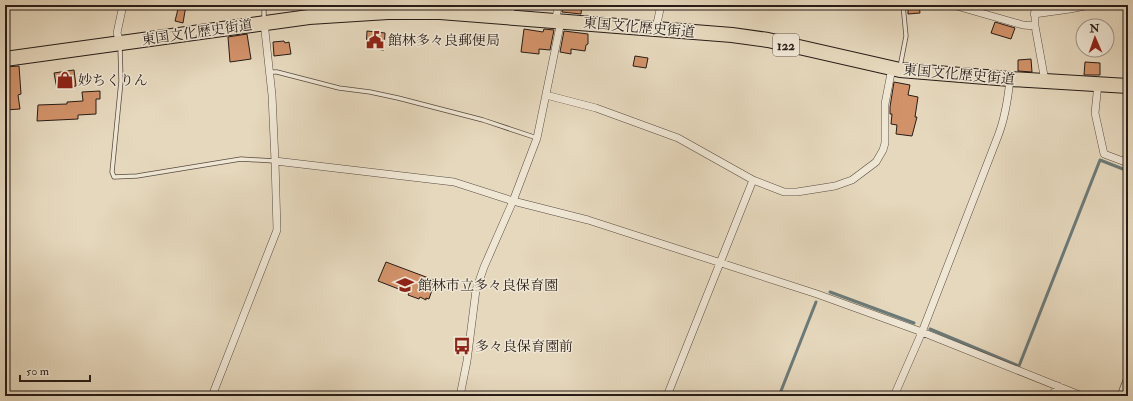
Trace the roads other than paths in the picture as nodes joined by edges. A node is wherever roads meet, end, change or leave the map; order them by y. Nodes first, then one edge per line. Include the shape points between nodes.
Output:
1 (123, 5) edge
2 (264, 5) edge
3 (558, 5) edge
4 (661, 5) edge
5 (903, 5) edge
6 (954, 5) edge
7 (1035, 5) edge
8 (1090, 5) edge
9 (438, 8) edge
10 (508, 11) edge
11 (1034, 14) junction
12 (558, 21) junction
13 (264, 22) junction
14 (1035, 26) junction
15 (656, 28) junction
16 (120, 42) junction
17 (5, 59) edge
18 (896, 69) junction
19 (269, 72) junction
20 (1010, 79) junction
21 (1045, 81) junction
22 (1098, 84) junction
23 (1128, 86) edge
24 (546, 95) junction
25 (537, 138) junction
26 (275, 161) junction
27 (1128, 164) edge
28 (753, 180) junction
29 (513, 201) junction
30 (720, 262) junction
31 (922, 332) junction
32 (1128, 373) edge
33 (1058, 386) junction
34 (212, 396) edge
35 (460, 396) edge
36 (667, 396) edge
37 (894, 396) edge
38 (1052, 396) edge
39 (1082, 396) edge
40 (1118, 396) edge

1 - 16 street via 117,33
2 - 13 lane
3 - 12 street
4 - 15 street
5 - 18 lane via 906,36
6 - 14 street
7 - 11 street
8 - 11 street
9 - 10 highway, 東国文化歴史街道 / 122
9 - 13 highway, 東国文化歴史街道 / 122
10 - 12 highway, 東国文化歴史街道 / 122
11 - 14 street
12 - 15 highway, 東国文化歴史街道 / 122
12 - 24 street
13 - 16 highway, 東国文化歴史街道 / 122
13 - 19 street
14 - 21 street
15 - 18 highway, 東国文化歴史街道 / 122 via 746,36
16 - 17 highway, 東国文化歴史街道 / 122
16 - 26 lane via 121,81 112,172 114,177 137,176 241,159
18 - 20 highway, 東国文化歴史街道 / 122
18 - 28 street via 885,104 885,143 876,162 852,180 835,186 797,192 784,192
19 - 25 lane via 398,98 483,120
19 - 26 street
20 - 21 highway, 東国文化歴史街道 / 122
20 - 31 street via 1003,123
21 - 22 highway, 東国文化歴史街道 / 122
22 - 23 highway, 東国文化歴史街道 / 122
22 - 27 street via 1095,113 1104,154
24 - 25 street
24 - 28 street via 596,108 678,138
25 - 29 street
26 - 29 street via 454,182
26 - 34 street via 277,230
28 - 30 street
29 - 30 street via 588,220
29 - 35 street via 476,290
30 - 31 street
30 - 36 street
31 - 33 street
31 - 37 street
32 - 40 lane
33 - 38 street
33 - 39 street

